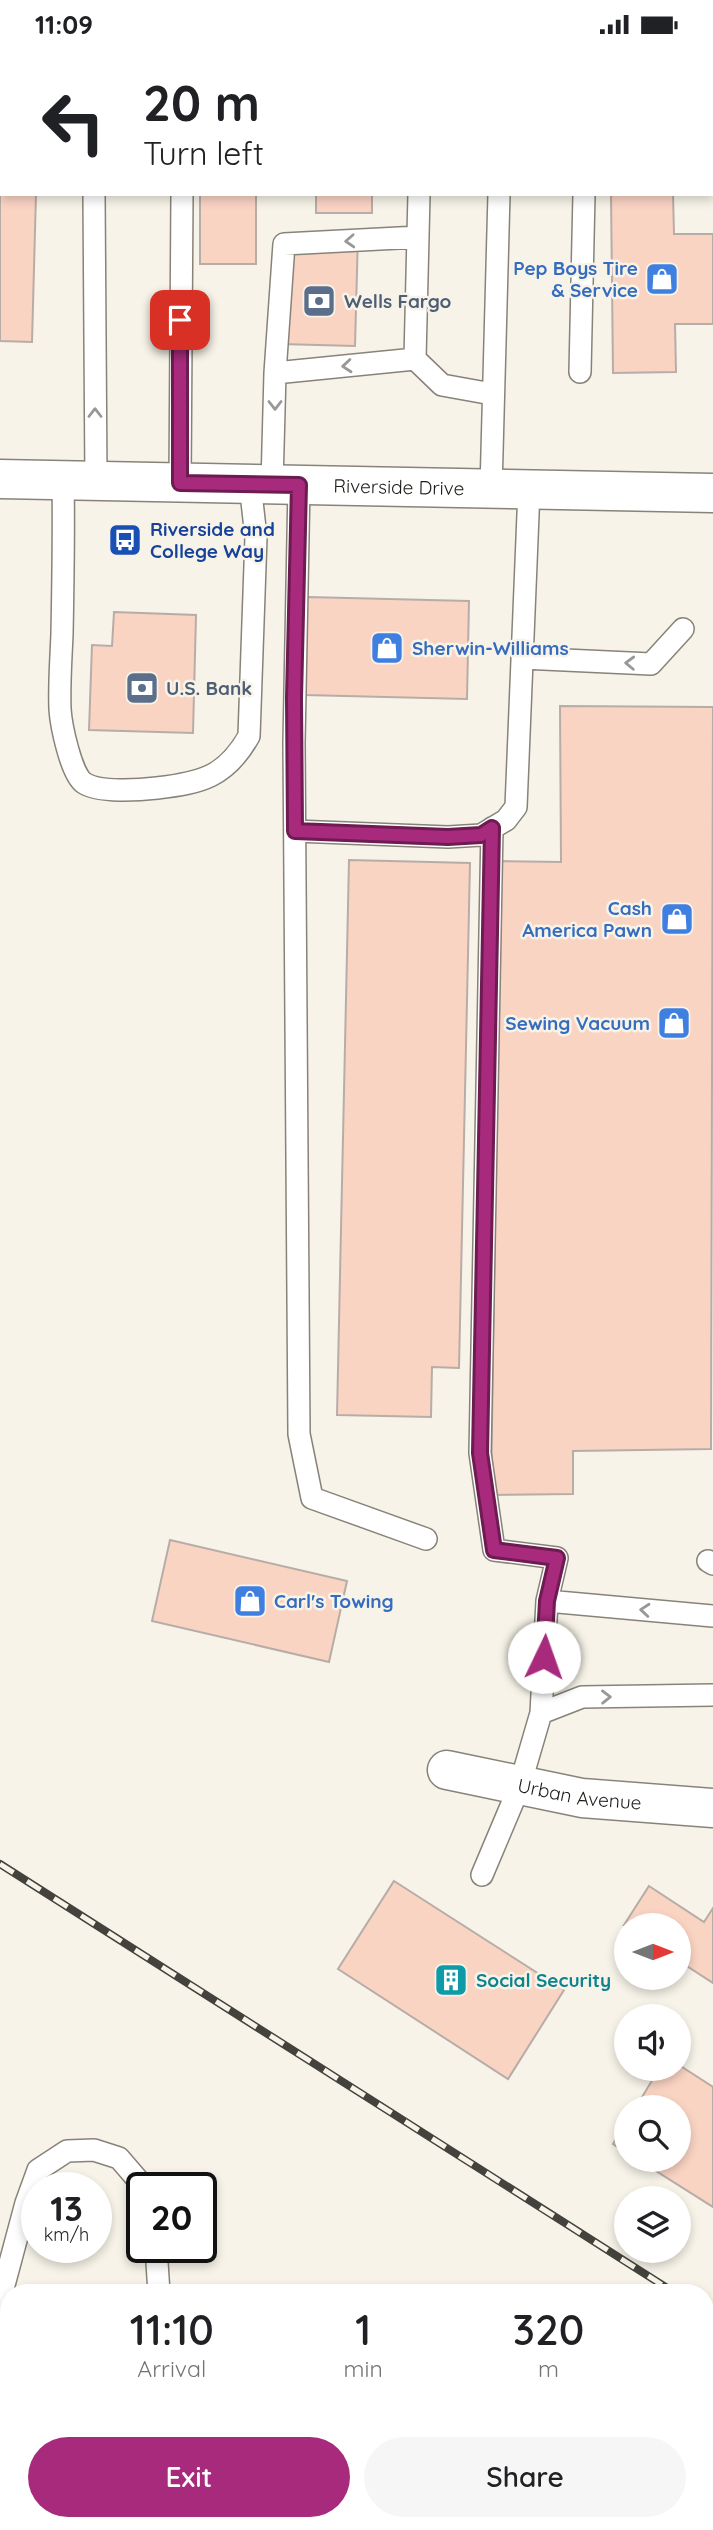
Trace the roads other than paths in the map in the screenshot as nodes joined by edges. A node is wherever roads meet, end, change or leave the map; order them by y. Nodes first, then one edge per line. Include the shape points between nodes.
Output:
1 (94, 196) edge
2 (182, 196) edge
3 (419, 196) edge
4 (499, 196) edge
5 (584, 196) edge
6 (418, 237) junction
7 (415, 359) junction
8 (580, 372) dead end
9 (275, 373) junction
10 (492, 394) junction
11 (0, 479) edge
12 (80, 481) junction
13 (180, 483) junction
14 (274, 485) junction
15 (491, 489) junction
16 (529, 490) junction
17 (713, 493) edge
18 (683, 629) dead end
19 (522, 658) junction
20 (492, 828) junction
21 (295, 831) junction
22 (426, 1539) dead end
23 (547, 1601) junction
24 (713, 1616) edge
25 (713, 1695) edge
26 (541, 1713) junction
27 (447, 1770) dead end
28 (520, 1785) junction
29 (713, 1808) edge
30 (482, 1875) dead end
31 (131, 2172) edge
32 (157, 2263) edge
33 (4, 2284) edge
34 (158, 2284) edge

12 -> 1 lane
2 - 13 lane
3 - 6 lane
4 - 10 lane
5 - 8 lane
6 - 7 lane
6 -> 9 lane via 284,244
7 -> 9 lane
7 - 10 lane via 442,385
9 -> 14 lane
10 - 15 lane
11 - 12 main road, Riverside Drive
12 - 13 main road, Riverside Drive
12 - 14 lane via 60,710 71,759 83,782 99,789 193,784 218,773 239,755 249,736 256,537
13 - 14 main road, Riverside Drive
14 - 15 main road, Riverside Drive
14 - 21 lane via 294,698
15 - 16 main road, Riverside Drive
16 - 17 main road, Riverside Drive
16 - 19 lane
18 -> 19 lane via 651,664
19 - 20 lane via 516,807
20 - 21 lane via 481,835 448,837
20 - 23 lane via 480,1453 494,1550 557,1558
21 - 22 lane via 299,1434 312,1498
24 -> 23 lane
23 - 26 lane
26 -> 25 lane via 582,1697
26 - 28 lane
27 - 28 main road, Urban Avenue
28 - 29 main road, Urban Avenue via 582,1798
28 - 30 lane
31 - 33 lane via 119,2158 94,2150 67,2151 38,2170
32 - 34 lane

